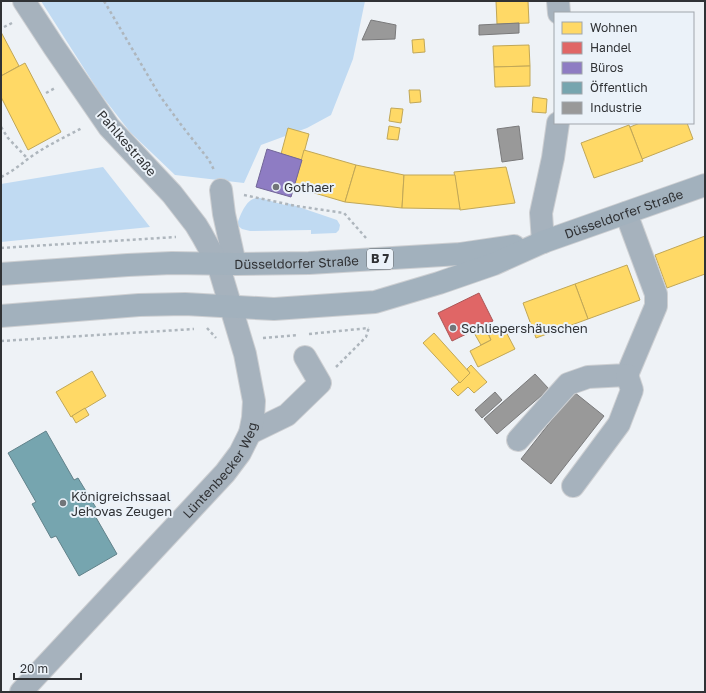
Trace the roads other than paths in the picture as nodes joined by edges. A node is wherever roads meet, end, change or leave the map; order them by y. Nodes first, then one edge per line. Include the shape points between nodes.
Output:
1 (24, 1) edge
2 (558, 1) edge
3 (559, 12) edge
4 (558, 124) edge
5 (705, 185) edge
6 (221, 190) road end
7 (626, 213) junction
8 (543, 242) junction
9 (226, 264) junction
10 (1, 274) edge
11 (230, 306) junction
12 (1, 316) edge
13 (305, 356) dead end
14 (627, 375) junction
15 (250, 433) junction
16 (518, 440) dead end
17 (573, 486) dead end
18 (21, 692) edge

1 - 9 street, Pahlkestraße via 109,127 172,194
2 - 3 street
4 - 8 street via 541,213
5 - 7 main road, Düsseldorfer Straße / B 7
6 - 9 street
7 - 8 main road, Düsseldorfer Straße / B 7
7 - 14 street via 656,294 656,306
8 - 9 main road, Düsseldorfer Straße / B 7 via 460,254 297,264
8 - 11 main road, Düsseldorfer Straße / B 7 via 494,264 375,302 274,309
9 - 10 main road, Düsseldorfer Straße / B 7 via 172,263
9 - 11 street, Düsseldorfer Straße
11 - 12 main road, Düsseldorfer Straße / B 7 via 139,305
11 - 15 street, Lüntenbecker Weg via 241,340 254,401
13 - 15 street via 320,383 286,415
14 - 16 street via 588,377 568,384
14 - 17 street via 632,390 619,424
15 - 18 street, Lüntenbecker Weg via 240,453 224,473

